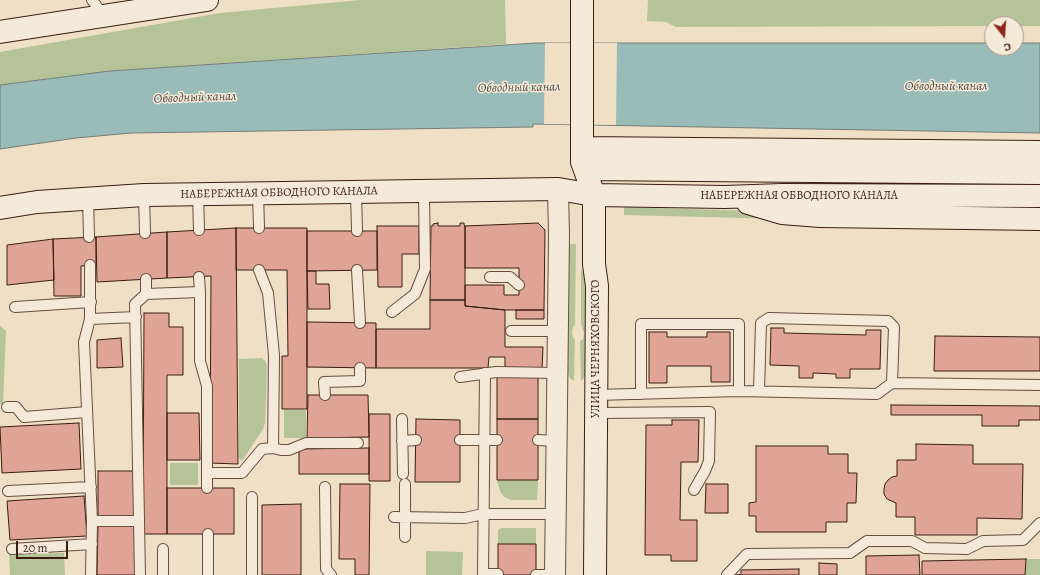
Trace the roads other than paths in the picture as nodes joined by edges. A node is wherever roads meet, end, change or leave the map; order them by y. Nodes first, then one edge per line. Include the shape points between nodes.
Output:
1 (207, 0) edge
2 (582, 0) edge
3 (98, 8) edge
4 (0, 32) edge
5 (1040, 152) edge
6 (583, 160) junction
7 (1040, 173) edge
8 (558, 190) junction
9 (424, 191) junction
10 (356, 192) junction
11 (258, 193) junction
12 (198, 194) junction
13 (144, 195) junction
14 (594, 195) junction
15 (1040, 196) edge
16 (725, 197) junction
17 (88, 198) junction
18 (0, 208) edge
19 (1040, 219) edge
20 (259, 228) dead end
21 (199, 230) dead end
22 (357, 231) dead end
23 (145, 234) dead end
24 (89, 237) dead end
25 (90, 265) dead end
26 (260, 270) dead end
27 (357, 270) dead end
28 (199, 277) dead end
29 (490, 277) dead end
30 (146, 279) dead end
31 (519, 285) dead end
32 (200, 292) junction
33 (146, 294) junction
34 (91, 302) junction
35 (15, 307) dead end
36 (392, 312) dead end
37 (136, 317) junction
38 (90, 319) junction
39 (360, 323) dead end
40 (512, 331) dead end
41 (558, 331) junction
42 (360, 368) dead end
43 (485, 373) junction
44 (558, 373) junction
45 (460, 377) dead end
46 (892, 383) junction
47 (1040, 385) edge
48 (739, 391) junction
49 (759, 391) junction
50 (640, 394) junction
51 (325, 395) dead end
52 (596, 404) junction
53 (8, 407) dead end
54 (87, 412) junction
55 (402, 419) dead end
56 (402, 440) junction
57 (416, 440) dead end
58 (460, 440) dead end
59 (484, 440) junction
60 (497, 440) dead end
61 (358, 442) dead end
62 (273, 448) junction
63 (207, 473) junction
64 (403, 474) dead end
65 (405, 484) dead end
66 (91, 487) junction
67 (325, 487) dead end
68 (207, 488) dead end
69 (694, 490) dead end
70 (8, 491) dead end
71 (252, 497) dead end
72 (483, 514) junction
73 (556, 514) junction
74 (394, 517) dead end
75 (405, 517) junction
76 (92, 521) junction
77 (139, 521) junction
78 (1040, 523) edge
79 (208, 534) dead end
80 (405, 537) dead end
81 (92, 544) junction
82 (12, 549) dead end
83 (163, 549) dead end
84 (498, 574) edge
85 (536, 574) edge
86 (91, 575) edge
87 (140, 575) edge
88 (163, 575) edge
89 (208, 575) edge
90 (252, 575) edge
91 (331, 575) edge
92 (483, 575) edge
93 (555, 575) edge
94 (595, 575) edge
95 (727, 575) edge

1 - 3 main road
2 - 6 main road, УЛИЦА ЧЕРНЯХОВСКОГО
3 - 4 main road
5 - 6 main road
6 - 7 main road, НАБЕРЕЖНАЯ ОБВОДНОГО КАНАЛА
6 - 8 main road
6 - 14 main road, УЛИЦА ЧЕРНЯХОВСКОГО
8 - 9 main road, НАБЕРЕЖНАЯ ОБВОДНОГО КАНАЛА
8 - 14 main road, НАБЕРЕЖНАЯ ОБВОДНОГО КАНАЛА
8 - 41 street via 553,285
9 - 10 main road, НАБЕРЕЖНАЯ ОБВОДНОГО КАНАЛА
9 - 36 lane via 425,269 415,294
10 - 11 main road, НАБЕРЕЖНАЯ ОБВОДНОГО КАНАЛА
10 - 22 lane
11 - 12 main road, НАБЕРЕЖНАЯ ОБВОДНОГО КАНАЛА
11 - 20 lane
12 - 13 main road, НАБЕРЕЖНАЯ ОБВОДНОГО КАНАЛА
12 - 21 lane
13 - 17 main road, НАБЕРЕЖНАЯ ОБВОДНОГО КАНАЛА
13 - 23 lane
14 - 16 main road, НАБЕРЕЖНАЯ ОБВОДНОГО КАНАЛА
14 - 52 main road, УЛИЦА ЧЕРНЯХОВСКОГО via 594,264 597,286
15 - 16 main road, НАБЕРЕЖНАЯ ОБВОДНОГО КАНАЛА
16 - 19 main road via 782,213 820,216
17 - 18 main road, НАБЕРЕЖНАЯ ОБВОДНОГО КАНАЛА
17 - 24 lane
25 - 34 lane
26 - 62 lane via 268,292 274,355
27 - 39 lane
28 - 32 lane
29 - 31 lane via 510,277
30 - 33 lane
32 - 33 lane
32 - 63 lane via 200,361 207,386
33 - 37 lane via 135,304
34 - 35 lane
34 - 38 lane
37 - 38 lane
37 - 77 lane
38 - 54 lane via 84,342
40 - 41 lane
41 - 44 street
42 - 51 lane via 360,381 324,382
43 - 44 lane
43 - 45 lane
43 - 59 lane
44 - 73 street via 547,441
46 - 47 lane
46 - 49 lane via 877,394
46 - 49 lane via 894,327 888,320 769,318 761,323
48 - 49 lane
48 - 50 lane
48 - 50 lane via 739,324 641,324
50 - 52 lane
52 - 69 lane via 710,412 709,461
52 - 94 main road, УЛИЦА ЧЕРНЯХОВСКОГО
53 - 54 lane via 16,407 24,417
54 - 66 lane
55 - 56 lane
56 - 57 lane
56 - 64 lane
58 - 59 lane
59 - 60 lane
59 - 72 lane
61 - 62 lane via 326,440 306,443 289,450
62 - 63 lane via 262,449 242,474
63 - 68 lane
65 - 75 lane
66 - 70 lane
66 - 76 lane
67 - 91 lane via 326,569
71 - 90 lane
72 - 73 lane
72 - 75 lane via 465,518
72 - 92 lane
73 - 93 street
74 - 75 lane
75 - 80 lane
76 - 77 lane
76 - 81 lane
77 - 87 lane
78 - 95 lane via 1023,540 982,541 968,549 925,548 912,541 867,541 850,553 747,554
79 - 89 lane
81 - 82 lane
81 - 86 lane
83 - 88 lane
84 - 92 lane
85 - 93 lane

